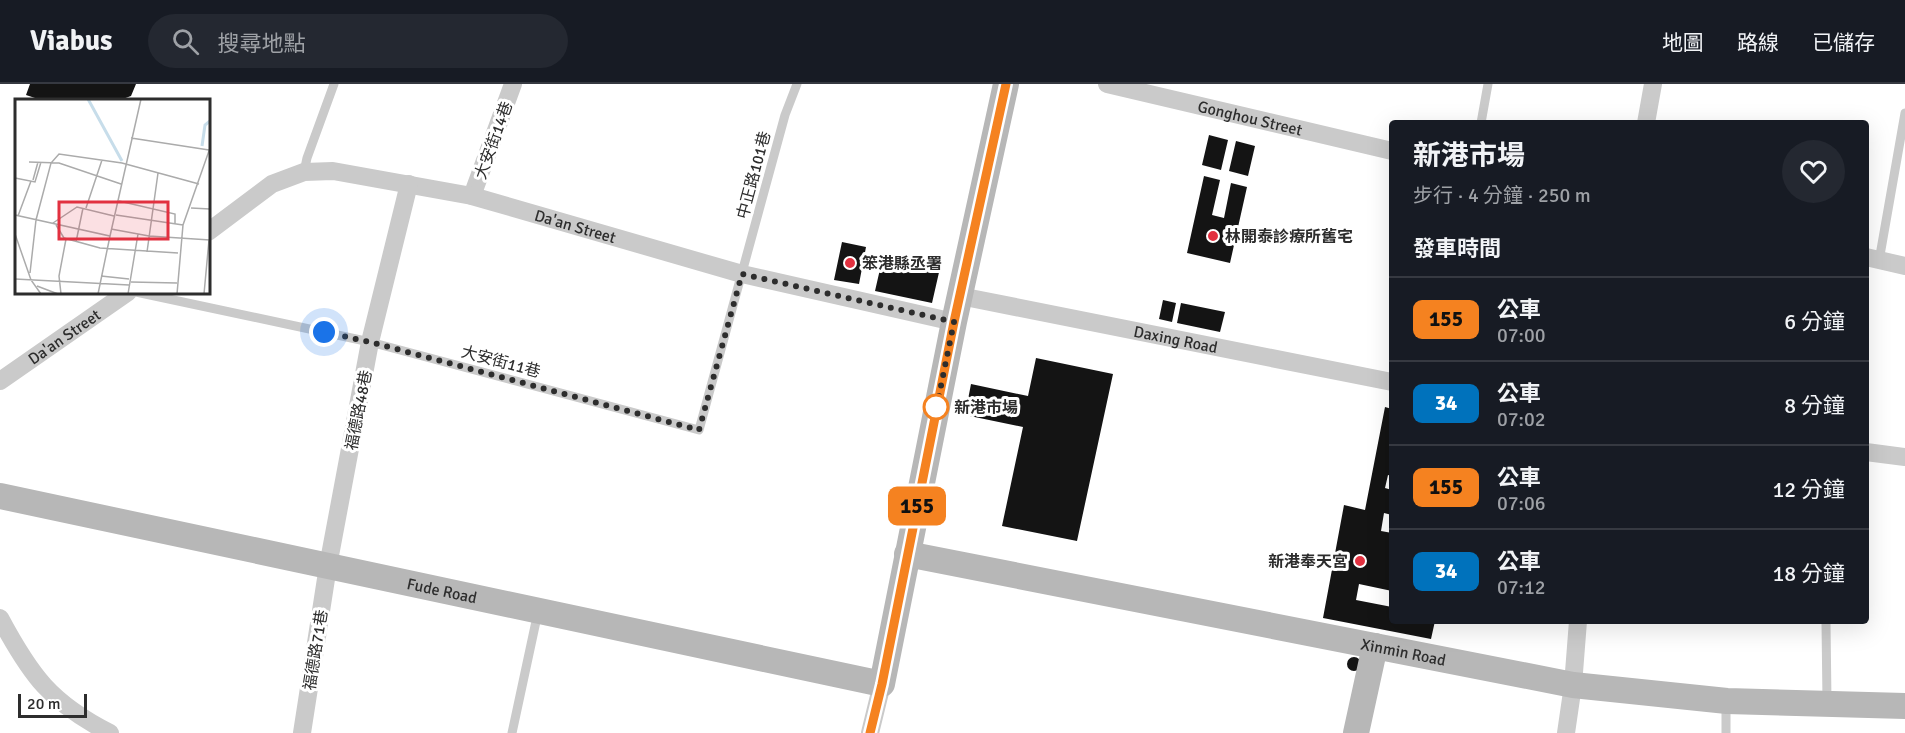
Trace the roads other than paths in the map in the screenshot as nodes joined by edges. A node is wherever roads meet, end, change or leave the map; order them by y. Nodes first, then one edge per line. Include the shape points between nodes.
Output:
1 (334, 84) edge
2 (513, 84) edge
3 (797, 84) edge
4 (1006, 84) edge
5 (1107, 84) edge
6 (1488, 84) edge
7 (1653, 84) edge
8 (1905, 113) edge
9 (1482, 120) edge
10 (1647, 120) edge
11 (1389, 150) edge
12 (304, 172) junction
13 (410, 184) junction
14 (472, 196) junction
15 (210, 230) edge
16 (1872, 259) edge
17 (1905, 266) edge
18 (742, 274) junction
19 (125, 294) edge
20 (145, 294) edge
21 (960, 296) junction
22 (954, 322) junction
23 (370, 342) junction
24 (0, 381) edge
25 (1389, 381) edge
26 (1869, 452) edge
27 (1905, 457) edge
28 (0, 496) edge
29 (907, 554) junction
30 (328, 566) junction
31 (538, 612) junction
32 (0, 618) edge
33 (1578, 624) edge
34 (1826, 624) edge
35 (1375, 646) junction
36 (882, 684) junction
37 (1574, 686) junction
38 (1726, 701) junction
39 (1827, 704) junction
40 (1905, 706) edge
41 (110, 733) edge
42 (302, 733) edge
43 (512, 733) edge
44 (870, 733) edge
45 (1356, 733) edge
46 (1566, 733) edge
47 (1726, 733) edge

1 - 12 lane
2 - 14 street, 大安街14巷
3 - 18 lane, 中正路101巷
4 - 21 main road
5 - 11 street, Gonghou Street
6 - 9 lane
7 - 10 street
8 - 16 lane
12 - 13 street, Da'an Street via 333,171
12 - 15 street, Da'an Street via 272,184
13 - 14 street, Da'an Street
13 - 23 street, 福德路48巷
14 - 18 street, Da'an Street
16 - 17 street
18 - 22 street, Da'an Street
18 - 23 lane, 大安街11巷 via 699,430
19 - 24 street, Da'an Street
20 - 23 lane, 大安街11巷
21 - 22 main road
21 - 25 street, Daxing Road
22 - 29 main road
23 - 30 street, 福德路48巷
26 - 27 street
28 - 30 main road, Fude Road
29 - 35 main road, Xinmin Road
29 - 36 main road
30 - 31 main road, Fude Road
30 - 42 street, 福德路71巷
31 - 36 main road, Fude Road
31 - 43 lane
32 - 41 street via 38,682 77,717
33 - 37 street
34 - 39 lane
35 - 37 main road, Xinmin Road
35 - 45 main road
36 - 44 street
37 - 38 main road, Xinmin Road
37 - 46 street
38 - 39 main road, Xinmin Road
38 - 47 lane
39 - 40 main road, Xinmin Road

